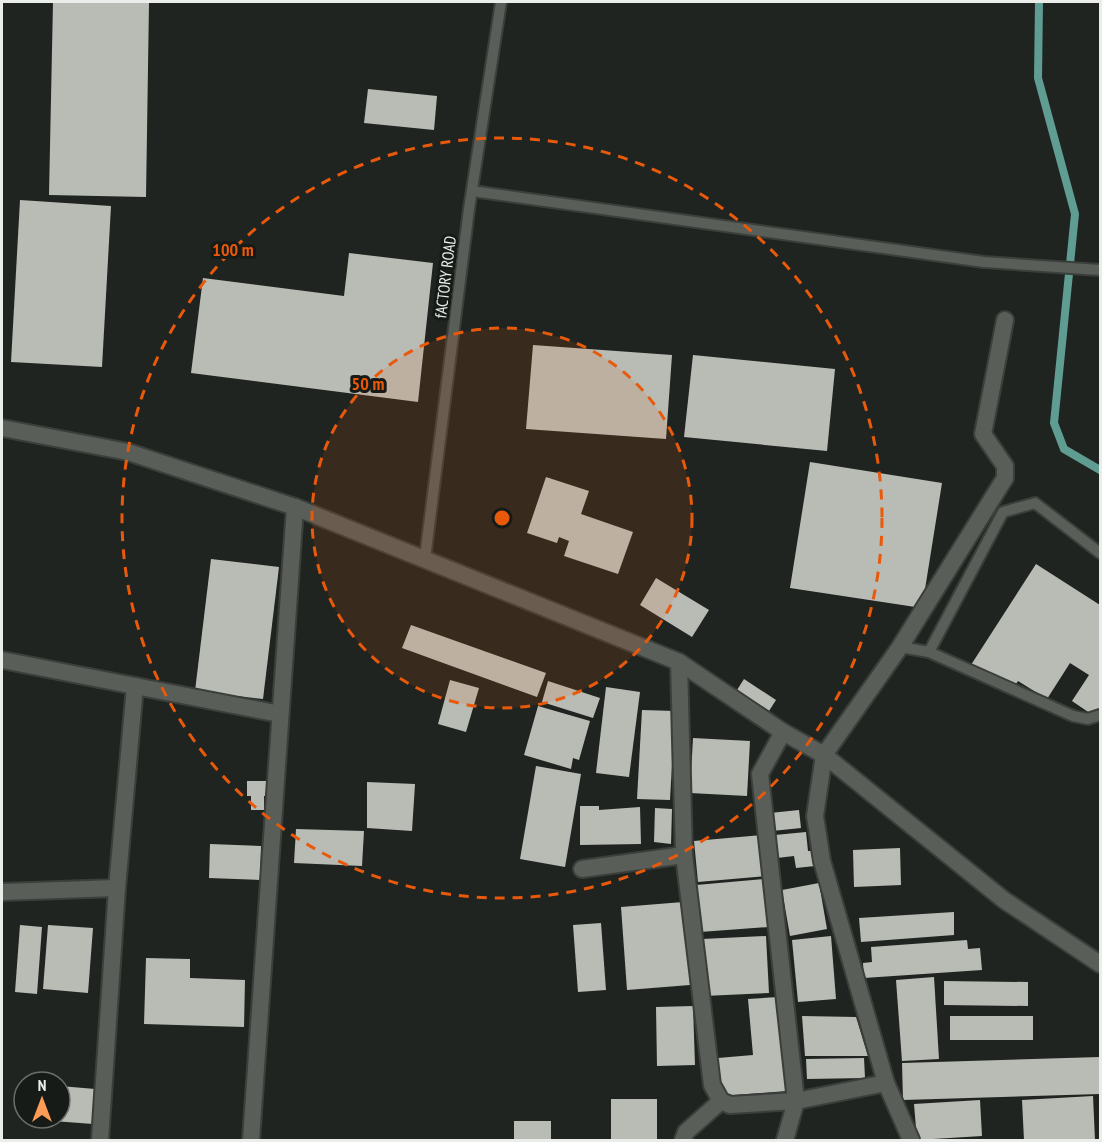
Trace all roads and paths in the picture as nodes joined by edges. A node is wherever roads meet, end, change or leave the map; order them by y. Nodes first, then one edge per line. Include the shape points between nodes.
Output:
1 (501, 2) edge
2 (472, 191) junction
3 (1101, 270) edge
4 (1005, 320) dead end
5 (2, 428) edge
6 (295, 507) junction
7 (1101, 553) edge
8 (425, 558) junction
9 (900, 647) junction
10 (929, 652) junction
11 (2, 660) edge
12 (679, 662) junction
13 (135, 686) junction
14 (280, 714) junction
15 (1101, 715) edge
16 (783, 732) junction
17 (824, 756) junction
18 (684, 855) junction
19 (582, 869) dead end
20 (117, 888) junction
21 (2, 892) edge
22 (1101, 964) edge
23 (886, 1083) junction
24 (721, 1101) junction
25 (796, 1101) junction
26 (100, 1140) edge
27 (251, 1140) edge
28 (683, 1140) edge
29 (785, 1140) edge
30 (911, 1140) edge

1 - 2 lane, fACTORY ROAD
2 - 3 lane via 984,262
2 - 8 lane, fACTORY ROAD
4 - 9 street via 983,434 1005,466 1005,478
5 - 6 street via 128,452
6 - 8 street
6 - 14 street
7 - 10 lane via 1035,503 1003,512
8 - 12 street
9 - 10 lane
9 - 17 street
10 - 15 lane via 1073,716 1088,719
11 - 13 street
12 - 16 street
12 - 18 street
13 - 14 street
13 - 20 street
14 - 27 street
16 - 17 street
16 - 25 street via 760,774
17 - 22 street via 1004,900
17 - 23 street via 815,816 822,861
18 - 19 street
18 - 24 street via 703,1028 712,1085
20 - 21 street
20 - 26 street
23 - 25 street
23 - 30 street
24 - 25 street via 730,1105
24 - 28 street via 686,1132
25 - 29 street

